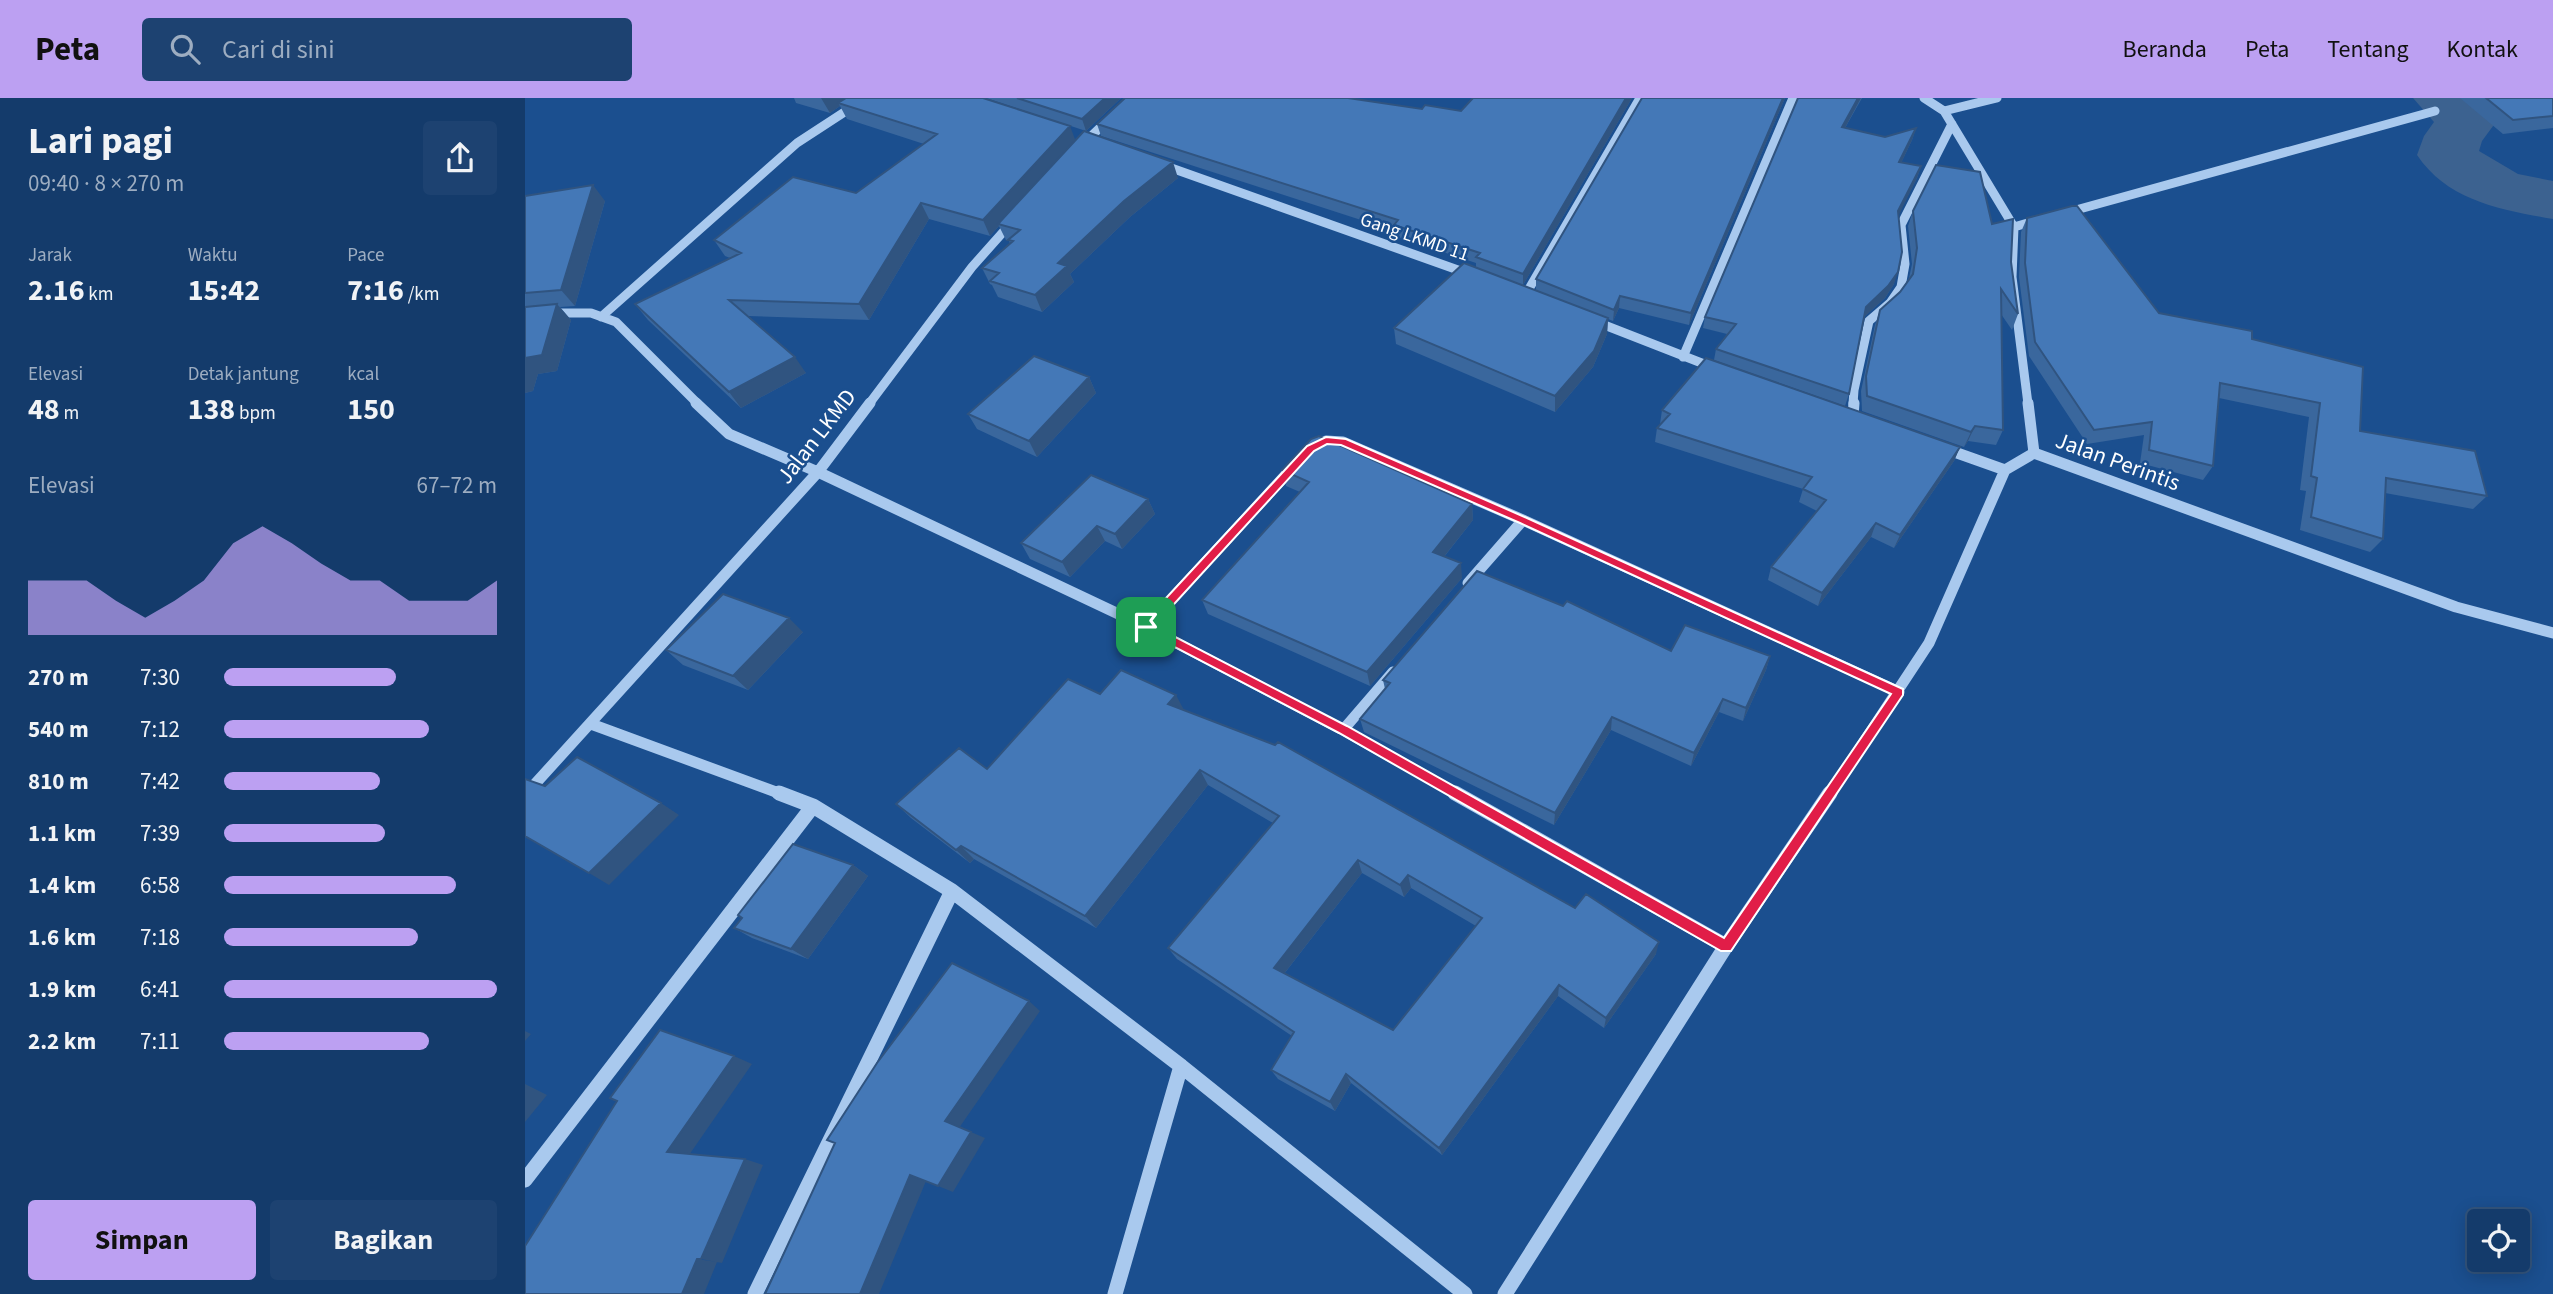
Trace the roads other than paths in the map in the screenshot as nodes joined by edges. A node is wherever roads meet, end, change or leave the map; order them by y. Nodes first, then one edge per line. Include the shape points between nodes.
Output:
1 (866, 98) edge
2 (1131, 98) edge
3 (1640, 98) edge
4 (1793, 98) edge
5 (1924, 98) edge
6 (1997, 98) edge
7 (1944, 111) junction
8 (2435, 111) dead end
9 (1952, 124) junction
10 (1075, 135) edge
11 (1087, 139) junction
12 (1100, 143) edge
13 (1079, 148) edge
14 (1152, 161) edge
15 (1016, 218) edge
16 (2014, 227) junction
17 (1487, 280) edge
18 (1513, 289) edge
19 (1526, 294) junction
20 (1538, 299) edge
21 (525, 317) edge
22 (601, 317) junction
23 (1587, 318) edge
24 (1683, 357) junction
25 (1722, 371) edge
26 (1840, 412) edge
27 (1853, 417) junction
28 (1866, 421) edge
29 (1929, 443) edge
30 (1310, 448) edge
31 (2034, 453) junction
32 (1301, 458) edge
33 (2005, 470) junction
34 (818, 472) junction
35 (1523, 520) junction
36 (1462, 591) edge
37 (1146, 627) junction
38 (2553, 634) edge
39 (1400, 664) edge
40 (1899, 692) junction
41 (591, 724) junction
42 (1343, 730) junction
43 (525, 794) edge
44 (813, 806) junction
45 (952, 891) junction
46 (1726, 946) junction
47 (1181, 1066) junction
48 (525, 1180) edge
49 (755, 1294) edge
50 (1115, 1294) edge
51 (1465, 1294) edge
52 (1505, 1294) edge

1 - 22 street via 797,144
2 - 11 street
3 - 19 street
4 - 24 street
5 - 7 street
6 - 7 street
7 - 9 street
8 - 16 street
9 - 16 street
9 - 27 street via 1901,225 1905,264 1901,288 1869,321
10 - 11 street
11 - 12 street
11 - 13 street
14 - 17 street, Gang LKMD 11
15 - 34 street, Jalan LKMD via 972,267
16 - 31 street, Jalan Perintis via 2012,277
18 - 19 street
19 - 20 street
21 - 22 street via 591,313
22 - 34 street via 616,322 729,434
23 - 24 street
24 - 25 street
26 - 27 street
27 - 28 street
29 - 33 street
30 - 35 street via 1326,441 1343,442
31 - 33 street
31 - 38 street, Jalan Perintis via 2456,607
32 - 37 street
33 - 40 street via 1929,643
34 - 37 street
34 - 41 street, Jalan LKMD
35 - 36 street
35 - 40 street
37 - 42 street
39 - 42 street
40 - 46 street
41 - 43 street, Jalan LKMD
41 - 44 street
42 - 46 street
44 - 45 street
44 - 48 street
45 - 47 street
45 - 49 street
46 - 52 street
47 - 50 street
47 - 51 street

